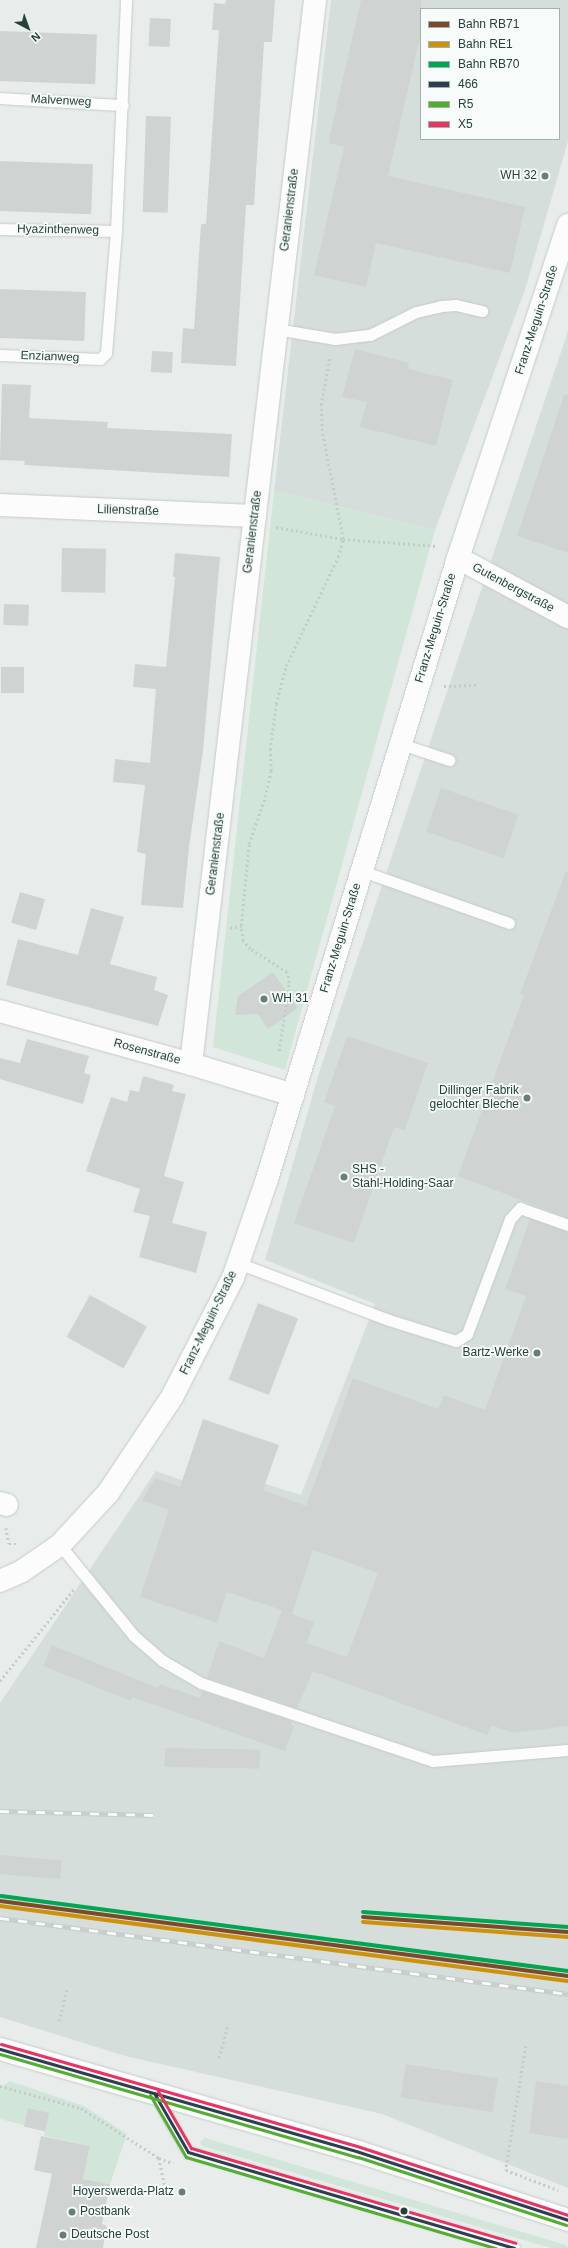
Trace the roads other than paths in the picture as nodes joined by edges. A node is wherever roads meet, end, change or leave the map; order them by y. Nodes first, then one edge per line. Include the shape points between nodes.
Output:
1 (126, 0) edge
2 (315, 0) edge
3 (0, 98) edge
4 (122, 105) junction
5 (568, 225) edge
6 (0, 229) edge
7 (116, 231) junction
8 (482, 311) dead end
9 (276, 329) junction
10 (0, 355) edge
11 (0, 505) edge
12 (255, 520) junction
13 (460, 553) junction
14 (568, 617) edge
15 (401, 744) junction
16 (449, 760) dead end
17 (362, 871) junction
18 (509, 923) dead end
19 (0, 1011) edge
20 (191, 1064) junction
21 (283, 1092) junction
22 (568, 1225) edge
23 (238, 1263) junction
24 (60, 1545) junction
25 (0, 1581) edge
26 (568, 1750) edge
27 (0, 2049) edge
28 (154, 2093) junction
29 (568, 2220) edge
30 (514, 2248) edge

1 - 4 lane
2 - 9 street, Geranienstraße
3 - 4 lane, Malvenweg
4 - 7 lane
5 - 13 street, Franz-Meguin-Straße
6 - 7 lane, Hyazinthenweg
7 - 10 lane, Enzianweg via 106,353 100,359
8 - 9 lane via 456,305 441,306 416,312 370,335 335,339
9 - 12 street, Geranienstraße
11 - 12 street, Lilienstraße
12 - 20 street, Geranienstraße
13 - 14 street, Gutenbergstraße
13 - 15 street, Franz-Meguin-Straße
15 - 16 lane
15 - 17 street, Franz-Meguin-Straße
17 - 18 lane
17 - 21 street, Franz-Meguin-Straße
19 - 20 street, Rosenstraße
20 - 21 street, Rosenstraße
21 - 23 street, Franz-Meguin-Straße
22 - 23 lane via 520,1208 510,1219 467,1334 456,1341 388,1320
23 - 24 street, Franz-Meguin-Straße via 207,1333 167,1404 108,1493
24 - 25 street, Franz-Meguin-Straße via 22,1571
24 - 26 lane via 134,1636 163,1661 201,1683 433,1760
27 - 28 street
28 - 29 street via 359,2152
28 - 30 lane via 188,2152

